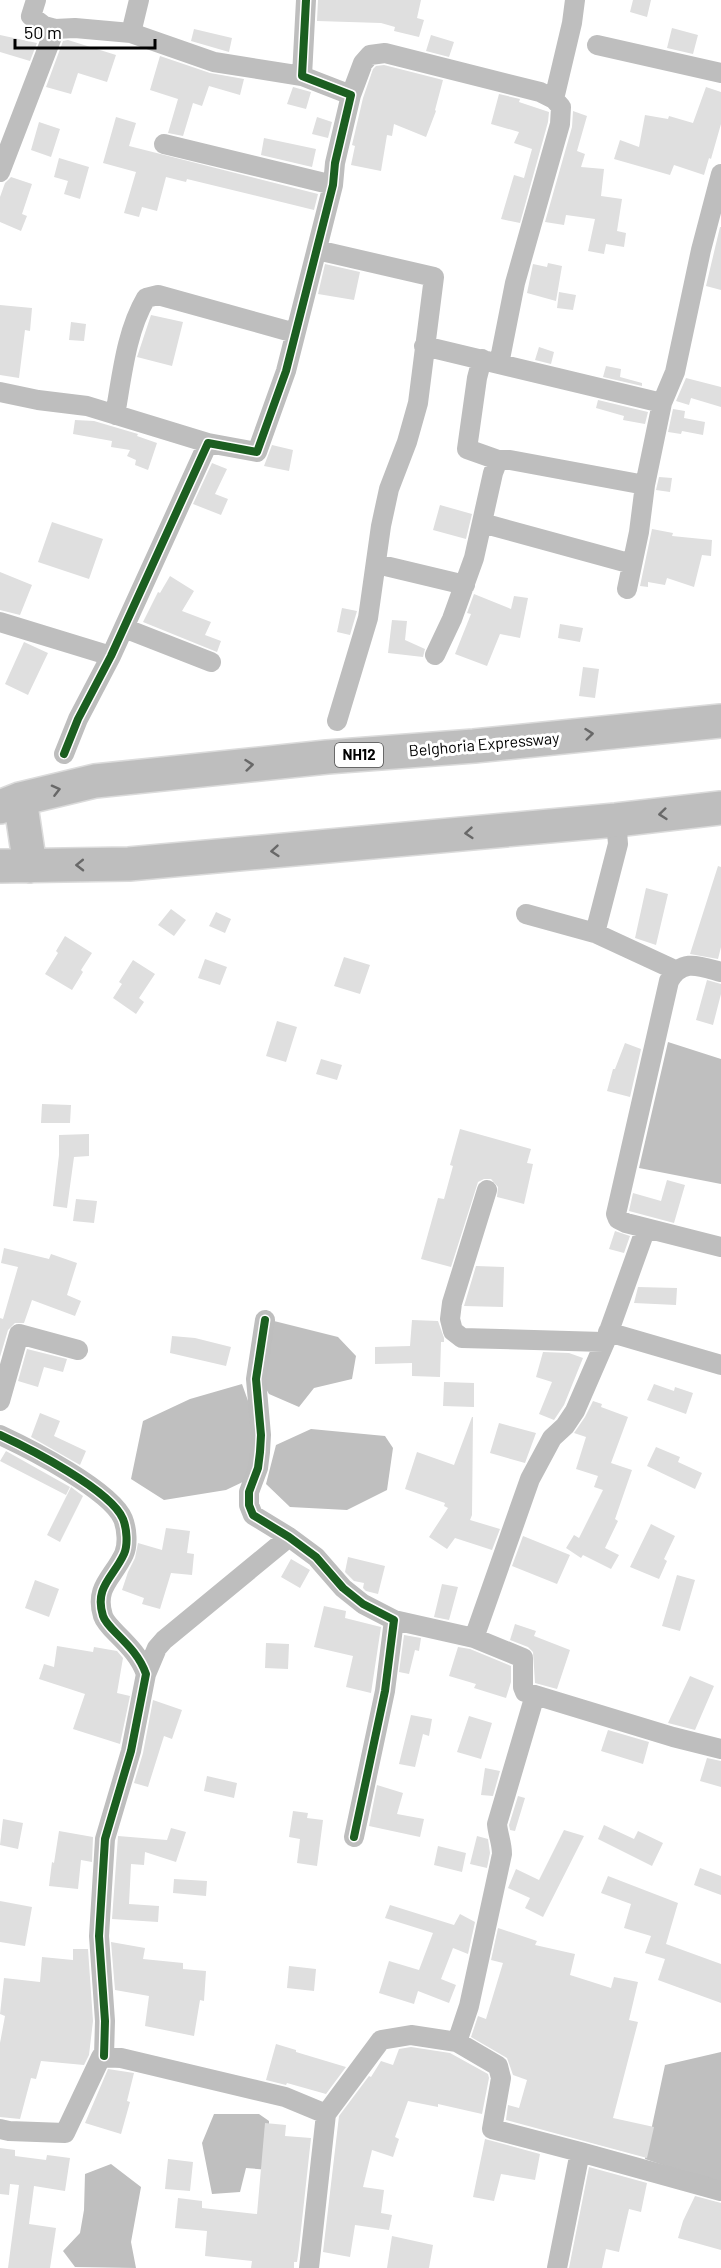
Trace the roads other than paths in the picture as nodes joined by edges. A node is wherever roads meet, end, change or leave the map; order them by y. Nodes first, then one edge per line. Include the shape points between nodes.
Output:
1 (36, 0) edge
2 (140, 0) edge
3 (306, 0) edge
4 (575, 0) edge
5 (55, 29) junction
6 (131, 33) junction
7 (597, 45) dead end
8 (721, 73) edge
9 (302, 76) junction
10 (351, 95) junction
11 (554, 99) junction
12 (165, 144) dead end
13 (0, 172) edge
14 (721, 174) edge
15 (333, 185) junction
16 (317, 250) junction
17 (296, 333) junction
18 (424, 346) junction
19 (491, 362) junction
20 (0, 392) edge
21 (662, 403) junction
22 (115, 415) junction
23 (208, 443) junction
24 (498, 460) junction
25 (645, 485) junction
26 (482, 523) junction
27 (377, 564) junction
28 (632, 564) junction
29 (465, 585) junction
30 (627, 589) dead end
31 (0, 622) edge
32 (124, 628) junction
33 (435, 655) dead end
34 (111, 656) junction
35 (211, 662) dead end
36 (338, 721) dead end
37 (721, 721) edge
38 (64, 754) dead end
39 (10, 803) edge
40 (721, 808) edge
41 (616, 820) junction
42 (15, 866) edge
43 (526, 914) dead end
44 (594, 933) junction
45 (675, 970) junction
46 (721, 972) edge
47 (488, 1190) dead end
48 (646, 1228) junction
49 (721, 1248) edge
50 (265, 1320) dead end
51 (606, 1337) junction
52 (78, 1350) dead end
53 (721, 1365) edge
54 (0, 1401) edge
55 (0, 1435) edge
56 (289, 1537) junction
57 (394, 1620) junction
58 (474, 1638) junction
59 (146, 1674) junction
60 (535, 1695) junction
61 (721, 1749) edge
62 (354, 1837) dead end
63 (457, 2042) junction
64 (104, 2056) junction
65 (326, 2114) junction
66 (0, 2129) edge
67 (580, 2152) junction
68 (721, 2191) edge
69 (309, 2268) edge
70 (557, 2268) edge

1 - 5 street via 31,16
2 - 6 street
3 - 9 street
4 - 11 street
5 - 6 street
5 - 13 street
6 - 9 street via 214,62
7 - 8 street
9 - 10 street
10 - 11 street via 370,54 385,53 540,92
10 - 15 street
11 - 19 street via 561,107 560,124
12 - 15 street
14 - 21 street via 675,372
15 - 16 street
16 - 17 street
16 - 18 street via 434,277
17 - 22 street via 158,295 146,298 125,359
17 - 23 street via 257,452
18 - 19 street
18 - 27 street via 418,403 389,489
19 - 21 street
19 - 24 street via 477,378 467,449
20 - 22 street via 87,406
21 - 25 street
22 - 23 street
23 - 32 street
24 - 25 street
24 - 26 street
25 - 28 street
26 - 28 street
26 - 29 street
27 - 29 street
27 - 36 street via 368,618
28 - 30 street
29 - 33 street
31 - 34 street
32 - 34 street
32 - 35 street
34 - 38 street
39 -> 37 highway, Belghoria Expressway / NH12 via 95,781
39 - 42 highway
40 -> 41 highway
41 -> 42 highway via 129,864
41 - 44 street via 618,844
43 - 44 street
44 - 45 street
45 - 46 street via 686,966
45 - 48 street via 653,1046 616,1214 626,1223
47 - 51 street via 452,1303 453,1331 462,1338
48 - 49 street
48 - 51 street
50 - 56 street via 256,1379 260,1452 249,1505 253,1515
51 - 53 street
51 - 58 street via 575,1411 552,1438 530,1479
52 - 54 street via 19,1334
55 - 59 street via 41,1454 100,1493 122,1517 125,1552 100,1593 103,1618 142,1662
56 - 57 street via 316,1557 363,1604
56 - 59 street via 164,1640
57 - 58 street
57 - 62 street via 385,1691
58 - 60 street via 523,1658 523,1687 525,1692
59 - 64 street via 131,1750 105,1839 99,1936
60 - 61 street
60 - 63 street via 497,1824 502,1854 469,2006
63 - 65 street via 411,2035 381,2040
63 - 67 street via 498,2066 501,2078 492,2129
64 - 65 street via 285,2097
64 - 66 street via 65,2133
65 - 69 street
67 - 68 street
67 - 70 street

